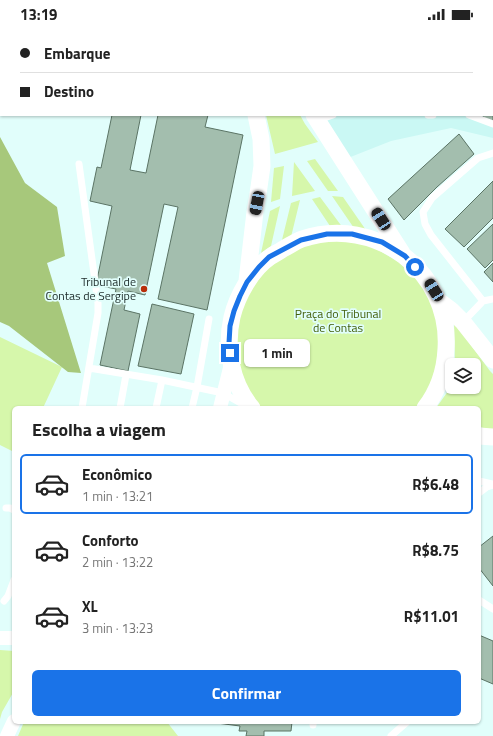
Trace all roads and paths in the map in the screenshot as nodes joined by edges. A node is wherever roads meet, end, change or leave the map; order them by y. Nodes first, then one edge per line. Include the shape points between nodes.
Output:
1 (256, 116) edge
2 (330, 116) edge
3 (472, 116) edge
4 (315, 117) edge
5 (493, 124) edge
6 (493, 153) edge
7 (79, 164) dead end
8 (405, 256) junction
9 (247, 282) junction
10 (493, 299) edge
11 (438, 301) junction
12 (483, 301) junction
13 (208, 319) dead end
14 (463, 322) junction
15 (493, 360) edge
16 (231, 364) junction
17 (89, 368) junction
18 (126, 375) junction
19 (162, 380) junction
20 (197, 387) junction
21 (223, 393) junction
22 (82, 406) edge
23 (120, 406) edge
24 (156, 406) edge
25 (192, 406) edge
26 (220, 406) edge
27 (247, 406) edge
28 (250, 406) edge
29 (427, 406) edge
30 (481, 436) edge
31 (493, 437) edge
32 (481, 482) edge
33 (493, 485) edge
34 (481, 491) edge
35 (12, 585) edge
36 (4, 601) dead end
37 (481, 601) edge
38 (493, 609) edge
39 (0, 638) edge
40 (12, 638) edge
41 (13, 724) edge
42 (405, 724) edge
43 (8, 736) edge
44 (391, 736) edge

1 - 9 street via 262,166
2 - 4 lane
3 - 5 lane
4 - 8 street
6 - 12 lane via 472,163 432,198 423,212 425,224 431,235
7 - 17 lane via 98,303
8 - 9 street via 382,242 352,234 327,234 301,240 269,257
8 - 11 street via 426,278
9 - 16 street via 230,326
10 - 12 lane
11 - 14 street
11 - 29 street via 447,339 446,360 439,384
12 - 14 lane
13 - 20 lane
14 - 15 street
16 - 21 street
16 - 28 street via 239,389
17 - 18 lane
17 - 22 lane
18 - 19 lane
18 - 23 lane
19 - 20 lane
19 - 24 lane
20 - 21 lane
20 - 25 lane
21 - 26 street
21 - 27 lane
30 - 31 street
32 - 33 lane
33 - 34 lane
35 - 36 lane
37 - 38 lane
39 - 40 street
41 - 43 street
42 - 44 lane

